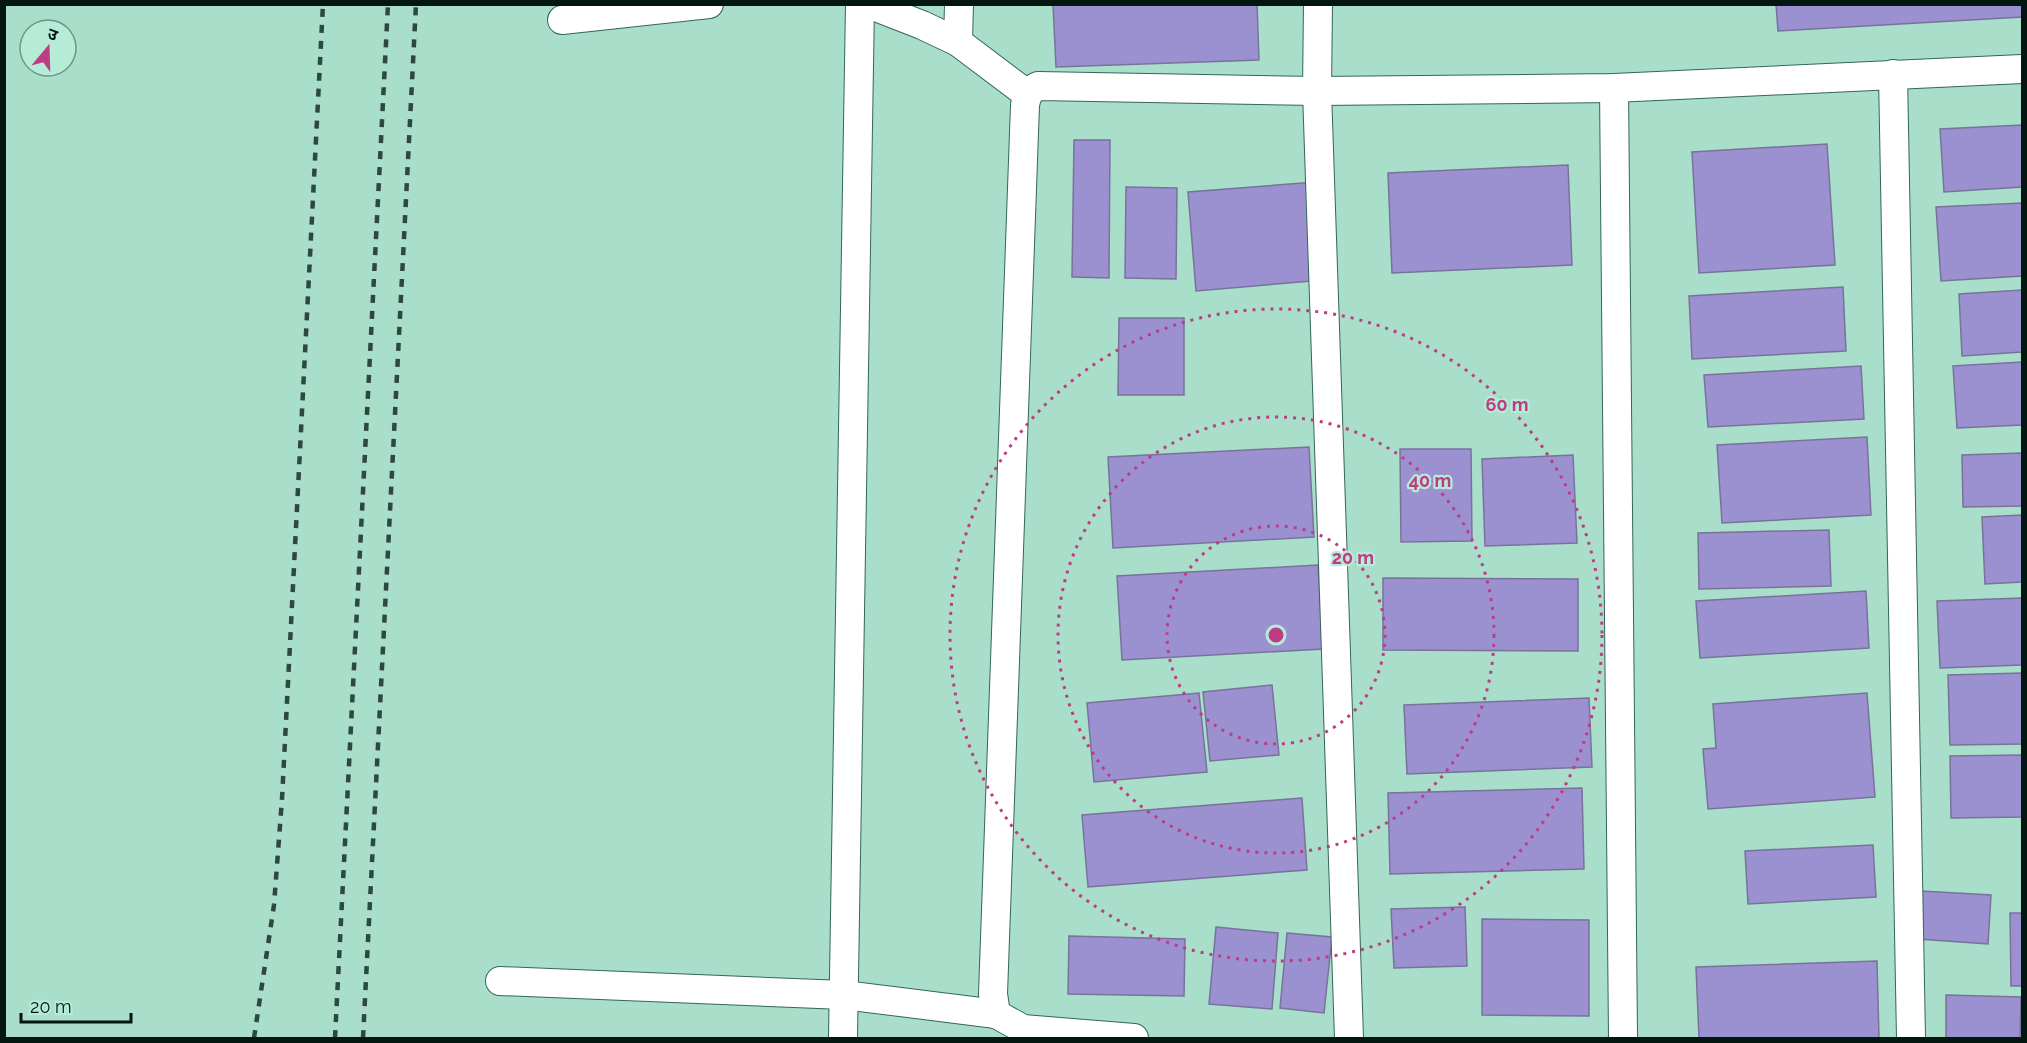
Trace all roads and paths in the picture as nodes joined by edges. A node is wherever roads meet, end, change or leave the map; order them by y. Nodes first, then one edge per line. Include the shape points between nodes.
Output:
1 (709, 4) edge
2 (860, 4) edge
3 (868, 4) edge
4 (959, 4) edge
5 (1318, 4) edge
6 (562, 20) dead end
7 (958, 42) junction
8 (2022, 69) edge
9 (1893, 74) junction
10 (1614, 88) junction
11 (1317, 91) junction
12 (1027, 94) junction
13 (500, 981) dead end
14 (844, 995) junction
15 (996, 1014) junction
16 (843, 1038) edge
17 (1134, 1038) edge
18 (1349, 1038) edge
19 (1623, 1038) edge
20 (1911, 1038) edge

1 - 6 street
2 - 14 street
3 - 7 street
4 - 7 street
5 - 11 street
7 - 12 street
8 - 9 street
9 - 10 street
9 - 20 street
10 - 11 street
10 - 19 street
11 - 12 street via 1038,86
11 - 18 street
12 - 15 street via 994,958
13 - 14 street
14 - 15 street
14 - 16 street
15 - 17 street via 1023,1029

